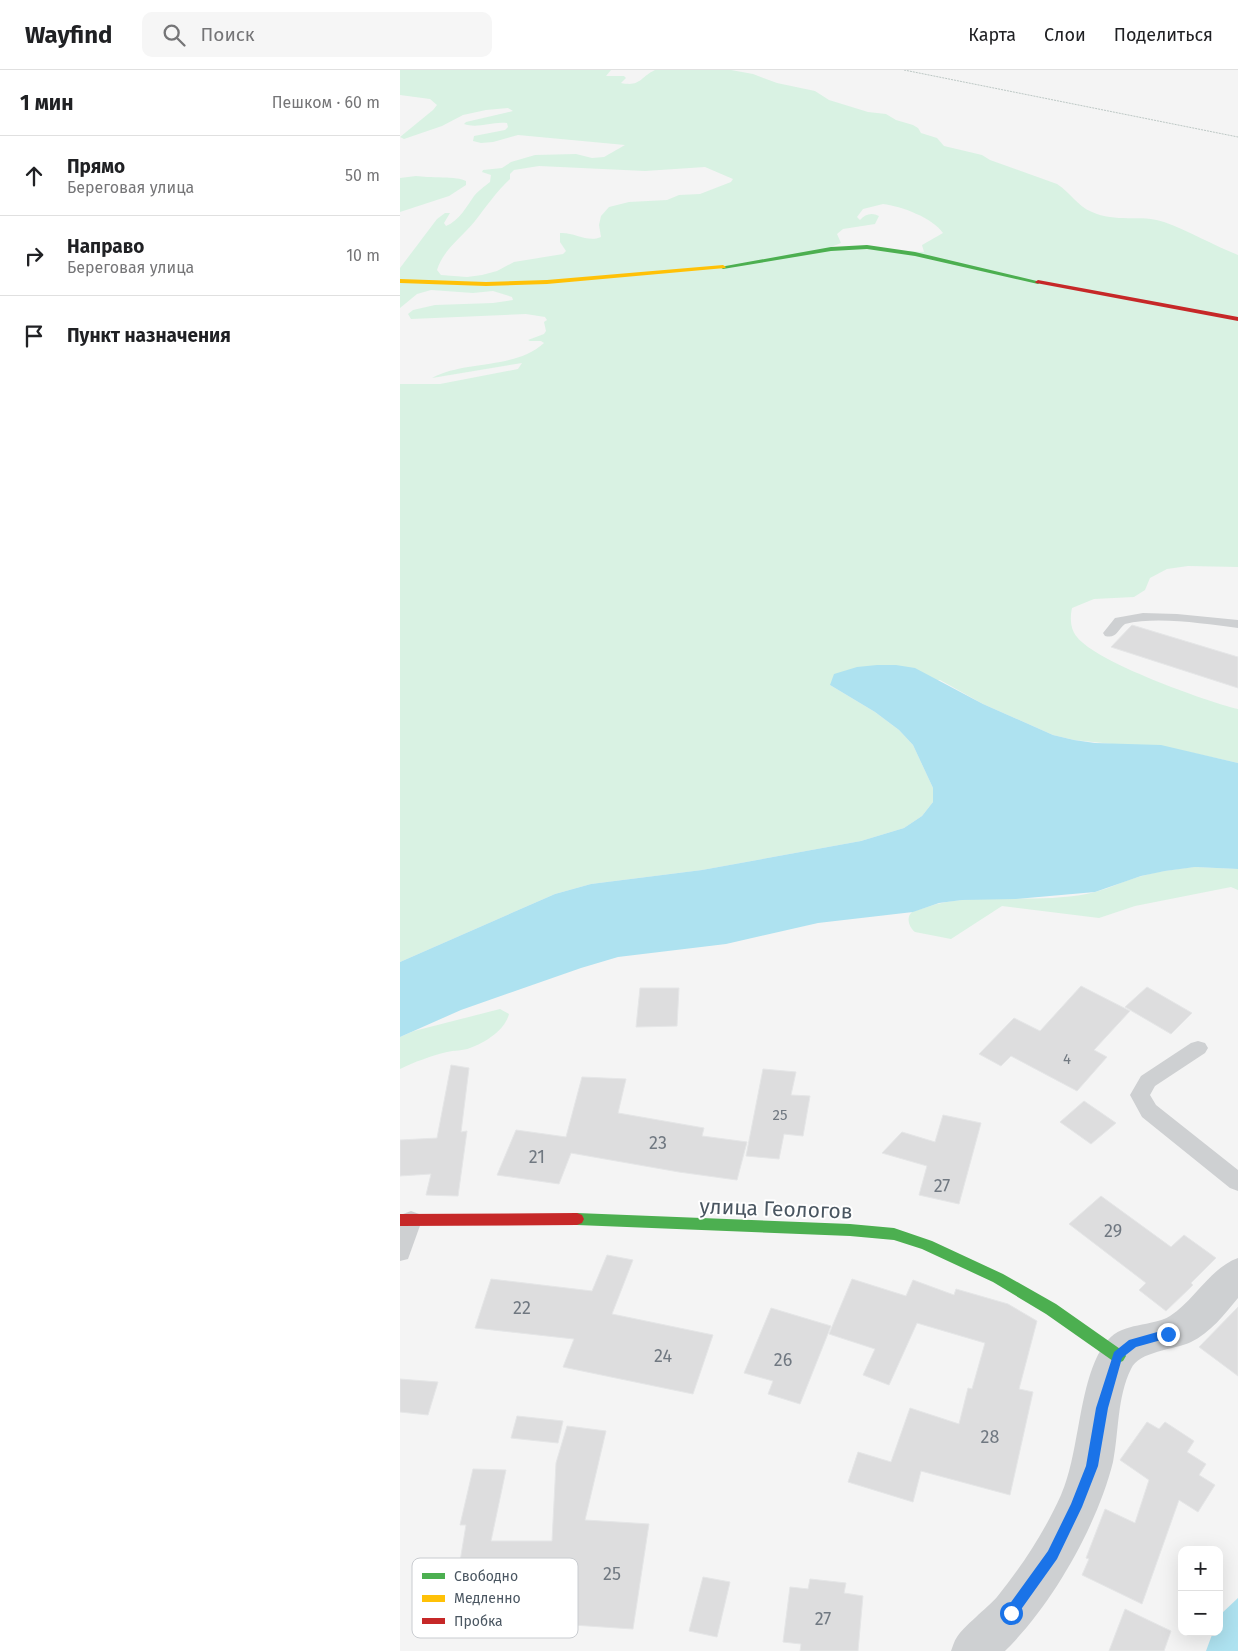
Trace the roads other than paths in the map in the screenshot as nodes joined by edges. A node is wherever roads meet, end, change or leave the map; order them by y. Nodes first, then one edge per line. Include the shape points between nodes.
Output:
1 (400, 281) edge
2 (1238, 319) edge
3 (1238, 624) edge
4 (1110, 633) dead end
5 (1198, 1048) dead end
6 (1238, 1182) edge
7 (406, 1220) edge
8 (400, 1252) edge
9 (1238, 1273) edge
10 (1118, 1356) junction
11 (973, 1651) edge

1 - 2 street via 547,282 733,266 822,250 867,248 915,254 1030,281
3 - 4 lane via 1127,619 1118,622
5 - 6 lane via 1148,1081 1140,1095 1149,1111
7 - 8 lane
7 - 10 street, улица Геологов via 583,1219 894,1234 927,1245 998,1278 1051,1309
9 - 10 street via 1192,1322 1180,1330 1133,1343
10 - 11 street via 1102,1408 1092,1466 1076,1507 1052,1555 1016,1606

